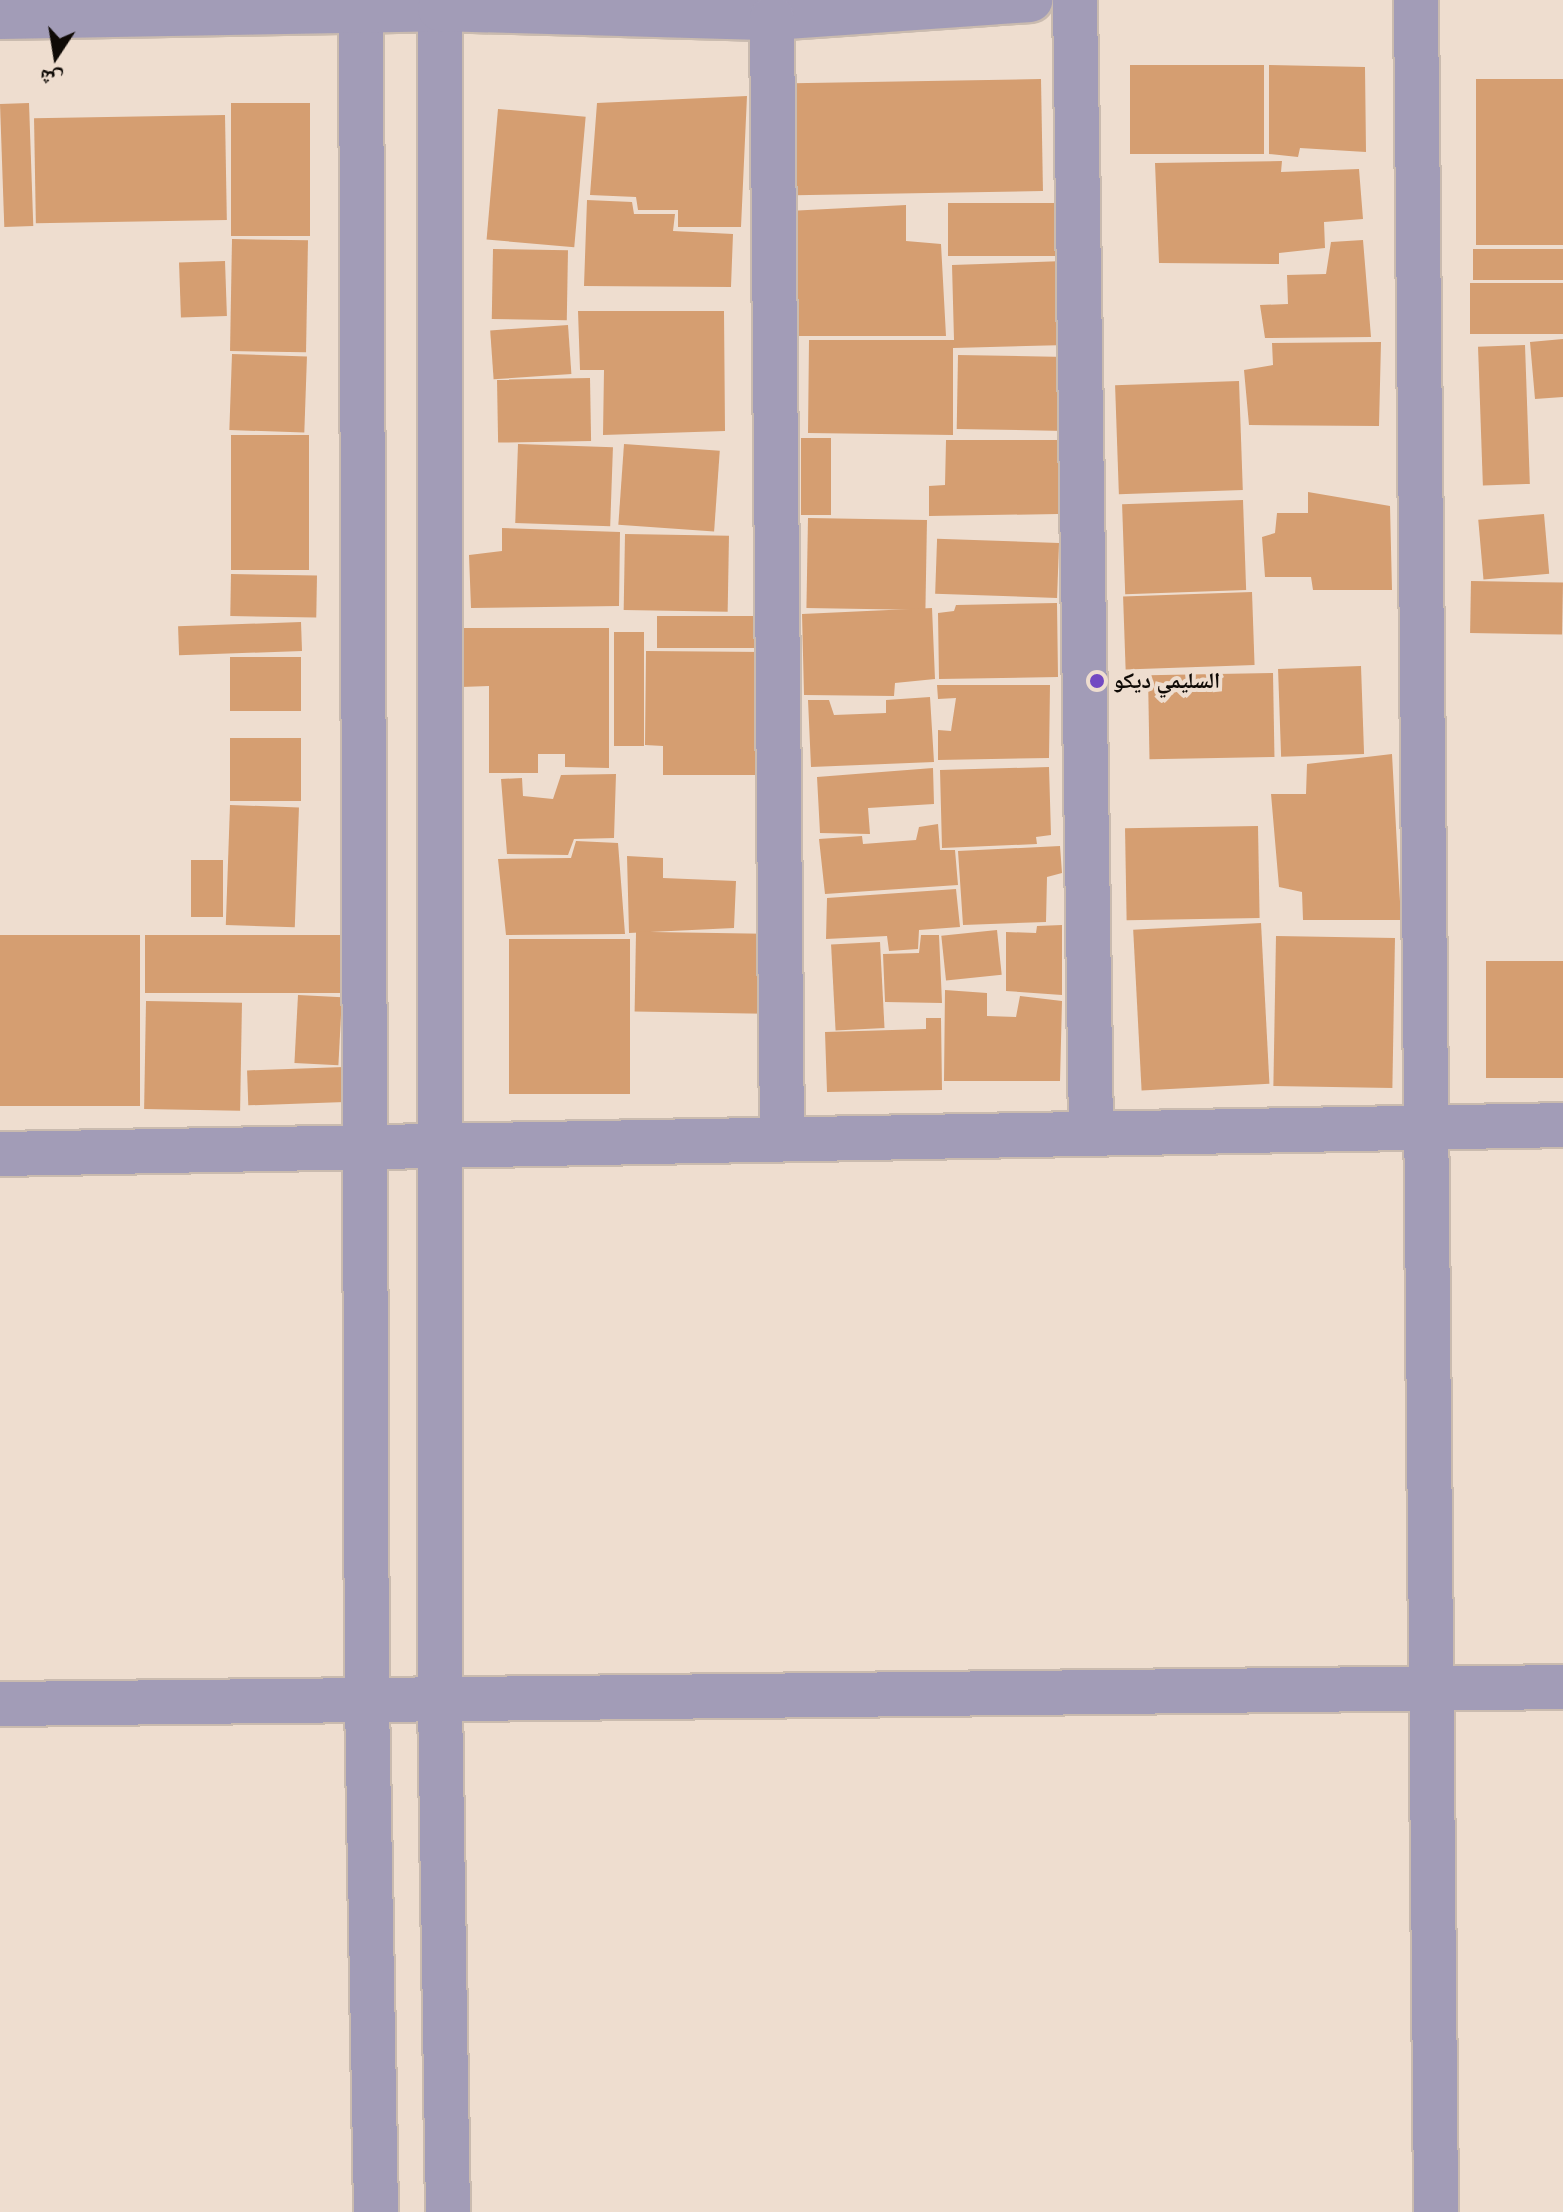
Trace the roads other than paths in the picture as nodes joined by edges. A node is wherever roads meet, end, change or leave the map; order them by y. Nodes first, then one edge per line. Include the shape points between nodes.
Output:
1 (1030, 0) edge
2 (1075, 0) edge
3 (1416, 0) edge
4 (440, 4) edge
5 (361, 5) edge
6 (0, 17) edge
7 (772, 18) junction
8 (1563, 1125) edge
9 (1423, 1127) junction
10 (1091, 1133) junction
11 (782, 1139) junction
12 (442, 1146) junction
13 (367, 1147) junction
14 (0, 1154) edge
15 (1563, 1687) edge
16 (1429, 1689) junction
17 (440, 1699) junction
18 (367, 1700) junction
19 (0, 1704) edge
20 (376, 2212) edge
21 (448, 2212) edge
22 (1436, 2212) edge

1 - 7 street
2 - 10 street
3 - 9 street
4 - 5 street
4 - 7 street
4 - 12 street
5 - 6 street
5 - 13 street
7 - 11 street
8 - 9 street
9 - 10 street
9 - 16 street
10 - 11 street
11 - 12 street
12 - 13 street
12 - 17 street
13 - 14 street
13 - 18 street
15 - 16 street
16 - 17 street
16 - 22 street
17 - 18 street
17 - 21 street
18 - 19 street
18 - 20 street

